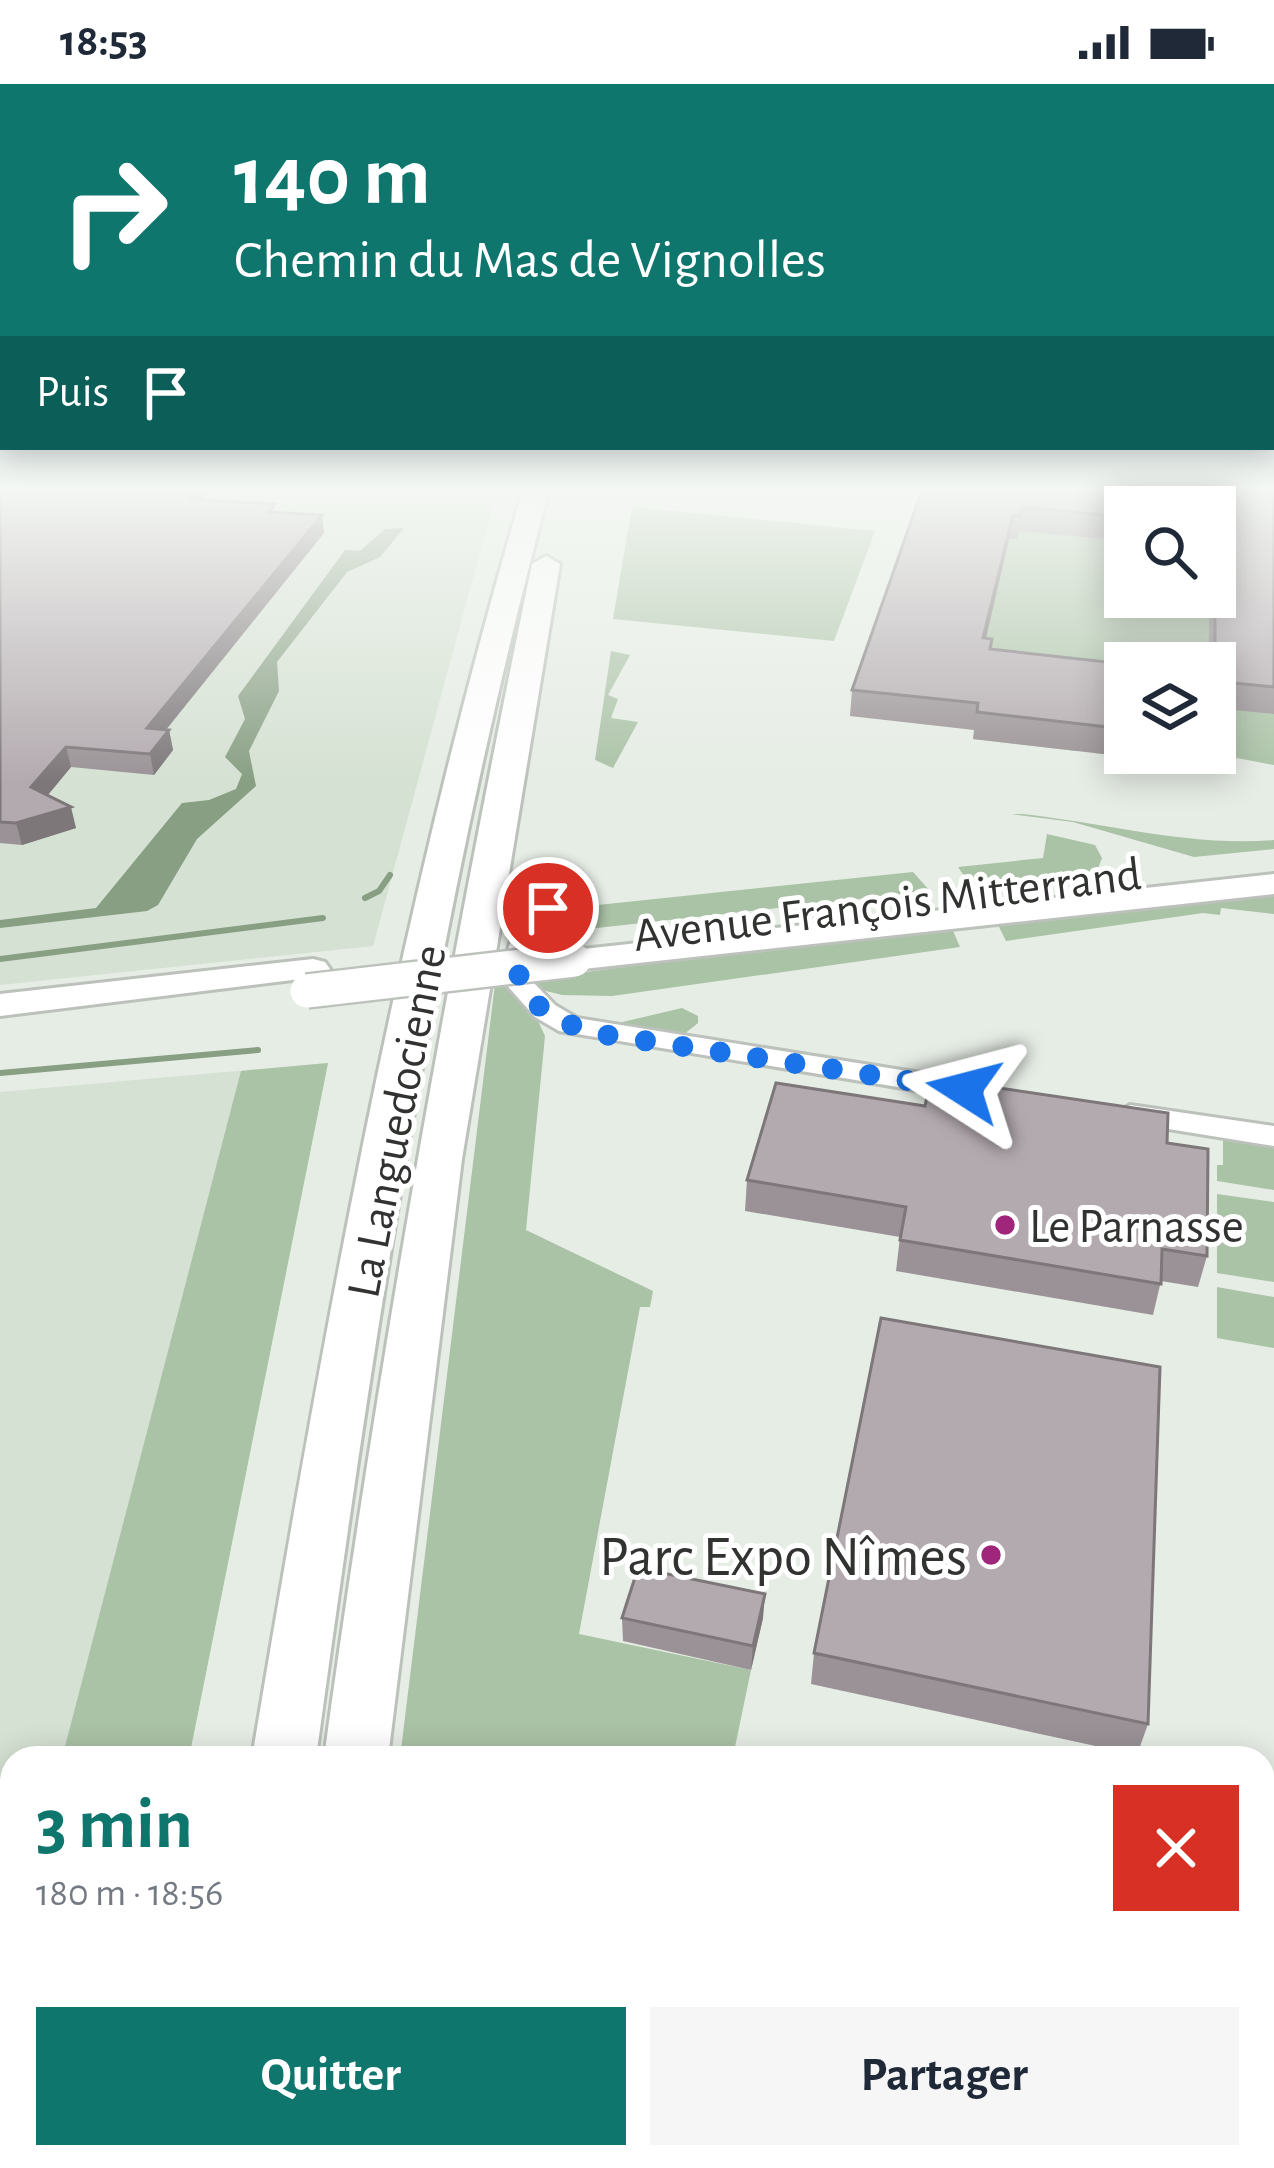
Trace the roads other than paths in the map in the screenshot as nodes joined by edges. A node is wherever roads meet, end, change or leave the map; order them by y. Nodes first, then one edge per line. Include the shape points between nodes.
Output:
1 (512, 587) edge
2 (541, 587) edge
3 (1274, 857) edge
4 (1274, 884) edge
5 (548, 908) dead end
6 (575, 949) junction
7 (310, 980) junction
8 (0, 1005) edge
9 (0, 1030) edge
10 (992, 1094) edge
11 (1094, 1109) edge
12 (1274, 1136) edge
13 (286, 1746) edge
14 (357, 1746) edge

1 - 13 highway, La Languedocienne via 455,812 398,1097
2 - 14 highway, La Languedocienne via 446,1094
3 - 6 main road, Avenue François Mitterrand
4 - 6 main road, Avenue François Mitterrand
5 - 10 street via 528,932 518,982 568,1025
6 - 7 main road, Avenue François Mitterrand, bridge
7 - 8 main road, Avenue François Mitterrand
7 - 9 main road, Avenue François Mitterrand
11 - 12 street

